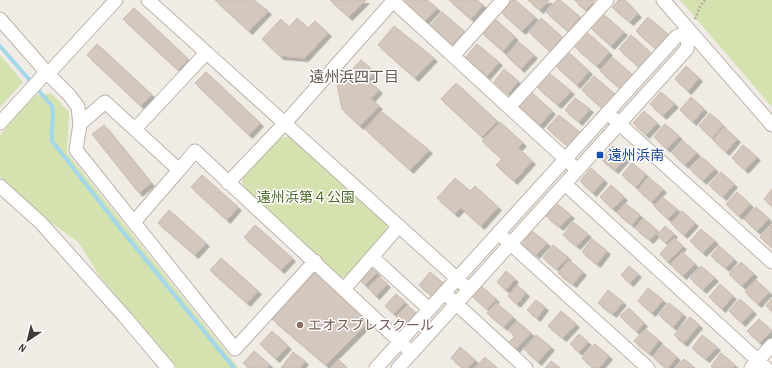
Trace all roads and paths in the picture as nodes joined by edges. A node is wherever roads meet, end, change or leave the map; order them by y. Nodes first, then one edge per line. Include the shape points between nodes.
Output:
1 (116, 0) edge
2 (148, 0) edge
3 (393, 0) edge
4 (503, 0) edge
5 (607, 0) edge
6 (663, 0) edge
7 (705, 0) edge
8 (0, 19) edge
9 (689, 31) junction
10 (206, 53) junction
11 (453, 56) junction
12 (48, 74) junction
13 (509, 107) junction
14 (607, 113) junction
15 (0, 123) edge
16 (285, 123) junction
17 (80, 124) junction
18 (620, 124) junction
19 (772, 125) edge
20 (135, 130) junction
21 (566, 159) junction
22 (179, 170) junction
23 (578, 170) junction
24 (228, 183) junction
25 (565, 184) junction
26 (0, 186) edge
27 (134, 222) junction
28 (399, 226) junction
29 (498, 233) junction
30 (510, 244) junction
31 (372, 257) junction
32 (314, 261) junction
33 (772, 262) edge
34 (457, 278) junction
35 (344, 288) junction
36 (469, 290) junction
37 (444, 293) junction
38 (456, 304) junction
39 (429, 310) junction
40 (400, 341) junction
41 (772, 345) edge
42 (389, 353) junction
43 (412, 353) junction
44 (759, 366) edge
45 (402, 367) edge
46 (168, 368) edge
47 (376, 368) edge
48 (526, 368) edge
49 (648, 368) edge

1 - 12 street
2 - 10 street
3 - 11 street
3 - 16 street
4 - 11 street
5 - 13 street
6 - 9 street
7 - 9 path
8 - 12 street
9 - 14 street via 676,37
9 - 18 street via 688,49
9 - 19 street
10 - 16 street
10 - 20 street
11 - 13 street
12 - 15 street via 42,77
12 - 17 street via 78,107
13 - 21 street
14 - 18 street
14 - 21 street
16 - 24 street
16 - 28 street
17 - 20 street via 105,102
17 - 27 street via 76,150
18 - 23 street
18 - 33 street
20 - 22 street
21 - 23 street
21 - 29 street
22 - 24 street via 195,151
22 - 27 street
23 - 25 street
24 - 32 street
25 - 30 street
25 - 44 street
26 - 46 street via 41,223
27 - 32 street via 235,349
28 - 31 street
28 - 34 street
29 - 30 street
29 - 34 street
30 - 36 street
30 - 49 street
31 - 35 street
31 - 39 street
32 - 35 street
34 - 36 street
34 - 37 street
35 - 40 street
36 - 38 street
37 - 38 street
37 - 39 street
38 - 43 street
38 - 48 street
39 - 40 street
40 - 42 street
40 - 43 street
41 - 44 street
42 - 45 street
42 - 47 street
43 - 45 street

